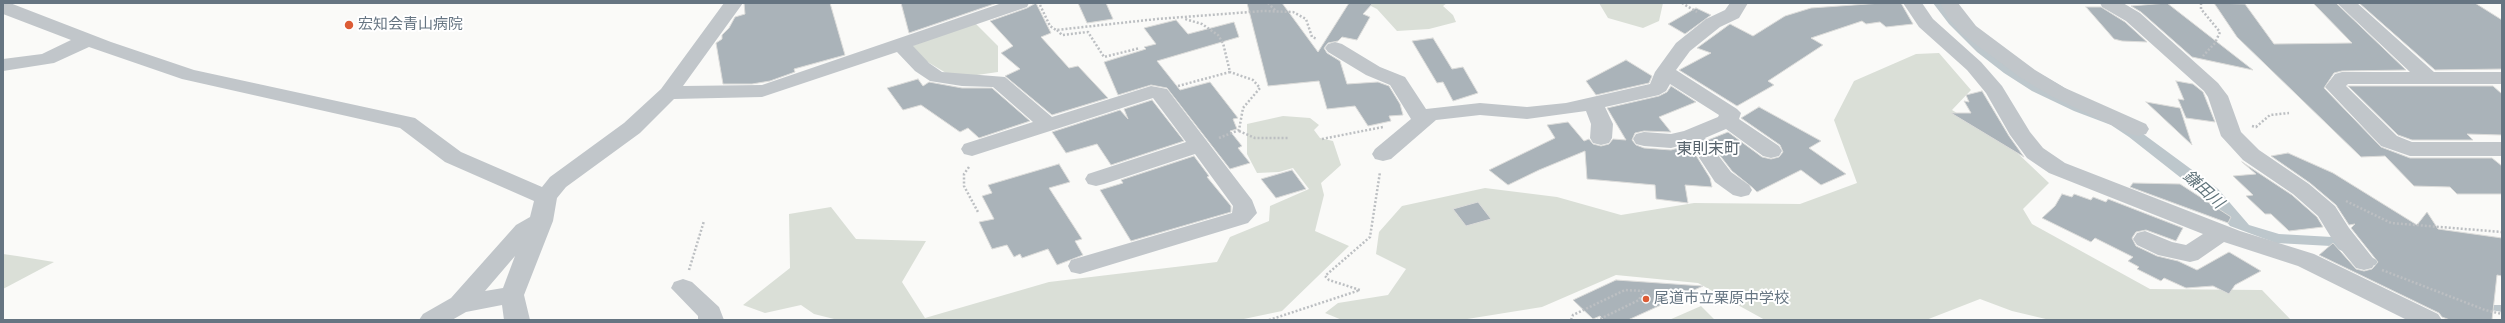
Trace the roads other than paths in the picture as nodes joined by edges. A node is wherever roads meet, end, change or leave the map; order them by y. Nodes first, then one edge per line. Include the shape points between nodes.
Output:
1 (734, 3) edge
2 (1020, 3) edge
3 (1739, 3) edge
4 (1912, 3) edge
5 (1950, 3) edge
6 (2109, 3) edge
7 (2346, 3) edge
8 (3, 7) edge
9 (88, 40) junction
10 (902, 46) junction
11 (1336, 48) road end
12 (3, 65) edge
13 (1665, 72) junction
14 (2429, 78) junction
15 (2501, 80) edge
16 (668, 92) junction
17 (1593, 104) junction
18 (1422, 120) junction
19 (1728, 121) junction
20 (1049, 125) junction
21 (2138, 129) dead end
22 (1691, 136) junction
23 (1601, 138) dead end
24 (1644, 140) dead end
25 (1197, 146) junction
26 (1771, 151) dead end
27 (2499, 151) edge
28 (1383, 154) road end
29 (973, 156) road end
30 (1096, 179) dead end
31 (1741, 190) dead end
32 (546, 196) junction
33 (541, 221) junction
34 (2221, 233) junction
35 (2145, 239) dead end
36 (2361, 257) road end
37 (1080, 266) dead end
38 (684, 288) road end
39 (512, 295) junction
40 (460, 304) junction
41 (432, 320) edge
42 (517, 320) edge
43 (711, 320) edge
44 (2429, 320) edge

1 - 16 street
2 - 10 street
3 - 13 street via 1732,14 1713,22 1696,34
4 - 34 street via 1926,23 1974,66 1995,90 2021,135 2036,153 2057,168
5 - 21 street via 1955,14 1969,30 2028,74 2058,92
6 - 36 street via 2133,17 2192,68 2218,96 2231,134 2251,154 2316,200
7 - 14 street
8 - 9 street
9 - 12 street via 47,59
9 - 32 street via 189,75 406,123 453,157 502,180
10 - 16 street via 762,91
10 - 20 street via 922,67 937,77 998,81
11 - 18 street via 1373,71 1398,81
13 - 17 street via 1660,87 1652,91
13 - 19 street via 1730,113
14 - 15 street
14 - 27 street via 2342,78 2335,87 2389,141 2410,149
16 - 32 street via 632,128 558,182
17 - 18 street via 1527,113 1467,110 1430,114
17 - 23 street via 1602,124
18 - 28 street
19 - 22 street
19 - 26 street
20 - 25 street via 1151,92 1160,93
20 - 29 street
22 - 24 street via 1671,141
22 - 31 street via 1706,151 1723,177
25 - 30 street
25 - 37 street via 1244,206 1245,214 1240,218
32 - 33 street
33 - 39 street
33 - 40 street via 524,231
34 - 35 street via 2190,254 2166,249
34 - 44 street via 2306,260
38 - 43 street via 710,313
39 - 40 street
39 - 42 street
40 - 41 street

